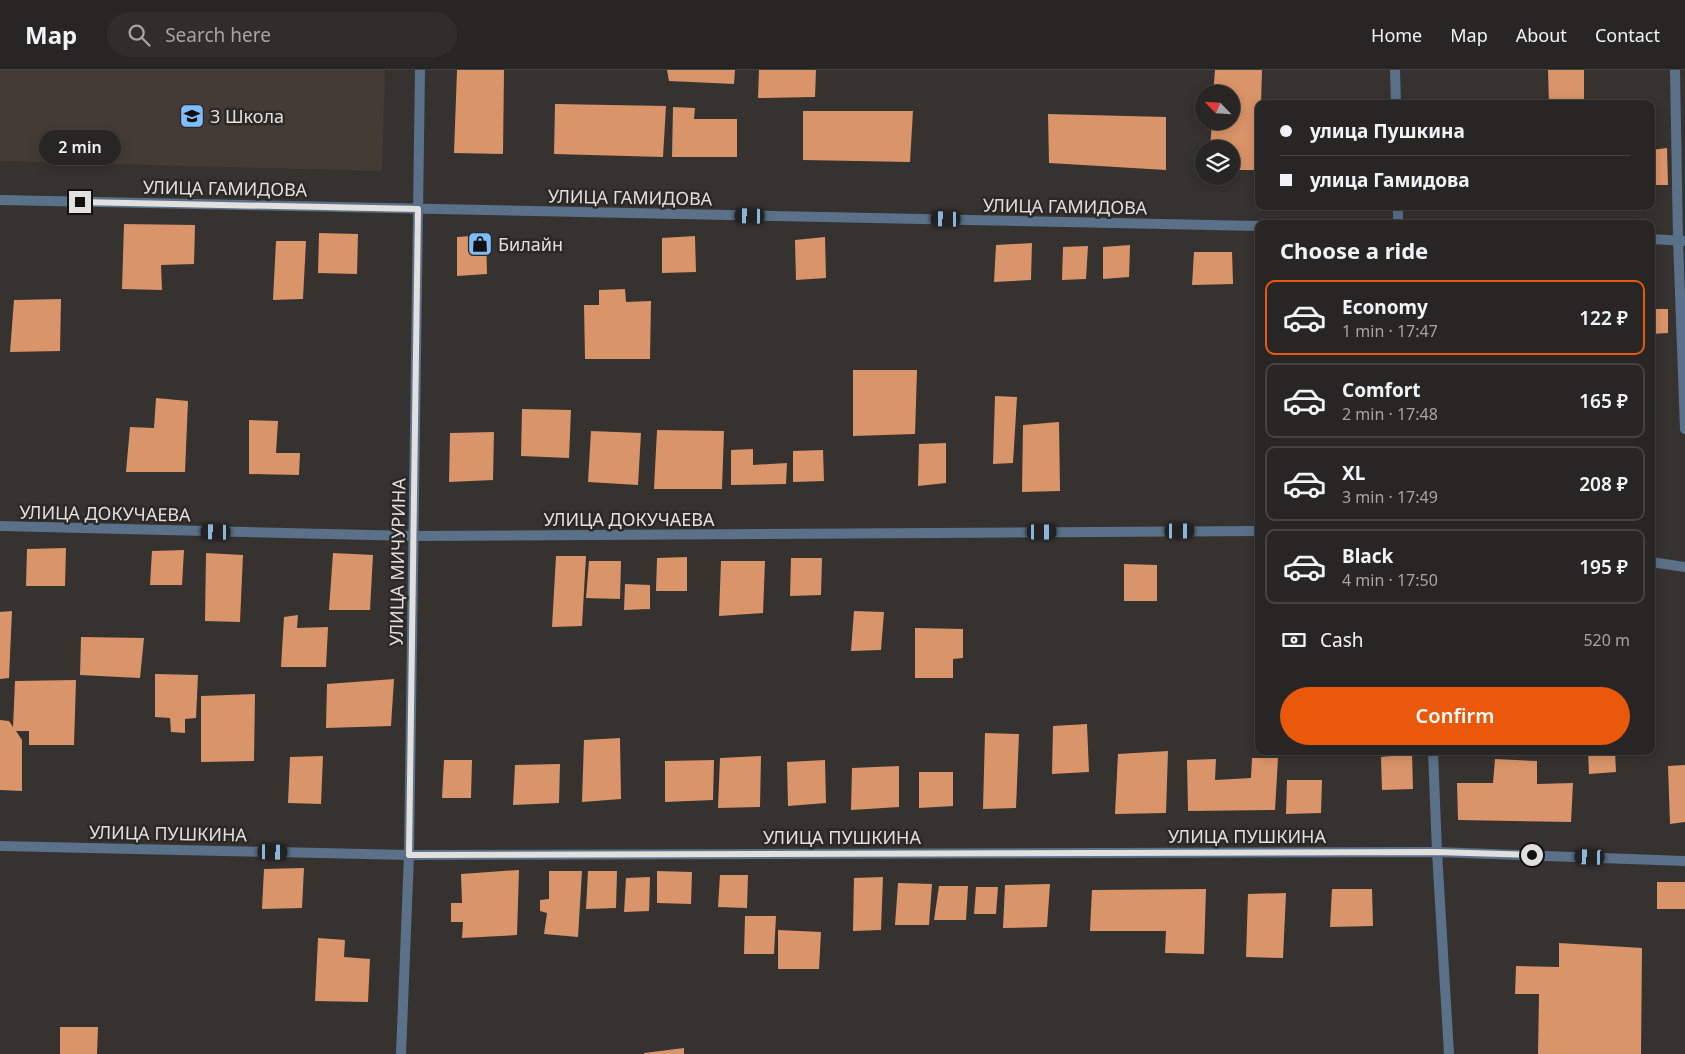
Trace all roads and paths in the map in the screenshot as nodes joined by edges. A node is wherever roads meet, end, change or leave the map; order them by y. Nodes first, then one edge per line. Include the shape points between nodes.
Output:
1 (420, 70) edge
2 (1395, 70) edge
3 (1675, 70) edge
4 (1396, 100) edge
5 (0, 200) edge
6 (418, 209) junction
7 (1255, 226) edge
8 (1655, 239) edge
9 (1682, 241) edge
10 (1685, 429) edge
11 (0, 526) edge
12 (1255, 531) edge
13 (413, 536) junction
14 (1655, 563) edge
15 (1685, 567) edge
16 (1433, 755) edge
17 (0, 846) edge
18 (1437, 852) junction
19 (409, 855) junction
20 (1685, 860) edge
21 (401, 1054) edge
22 (1449, 1054) edge

1 - 6 street, УЛИЦА МИЧУРИНА
2 - 4 street
3 - 9 street
5 - 6 street, УЛИЦА ГАМИДОВА
6 - 7 street, УЛИЦА ГАМИДОВА
6 - 13 street, УЛИЦА МИЧУРИНА
8 - 9 street
9 - 10 street
11 - 13 street, УЛИЦА ДОКУЧАЕВА
12 - 13 street, УЛИЦА ДОКУЧАЕВА
13 - 19 street, УЛИЦА МИЧУРИНА
14 - 15 street
16 - 18 street
17 - 19 street, УЛИЦА ПУШКИНА
18 - 19 street, УЛИЦА ПУШКИНА
18 - 20 street, УЛИЦА ПУШКИНА
18 - 22 street
19 - 21 street, УЛИЦА МИЧУРИНА

